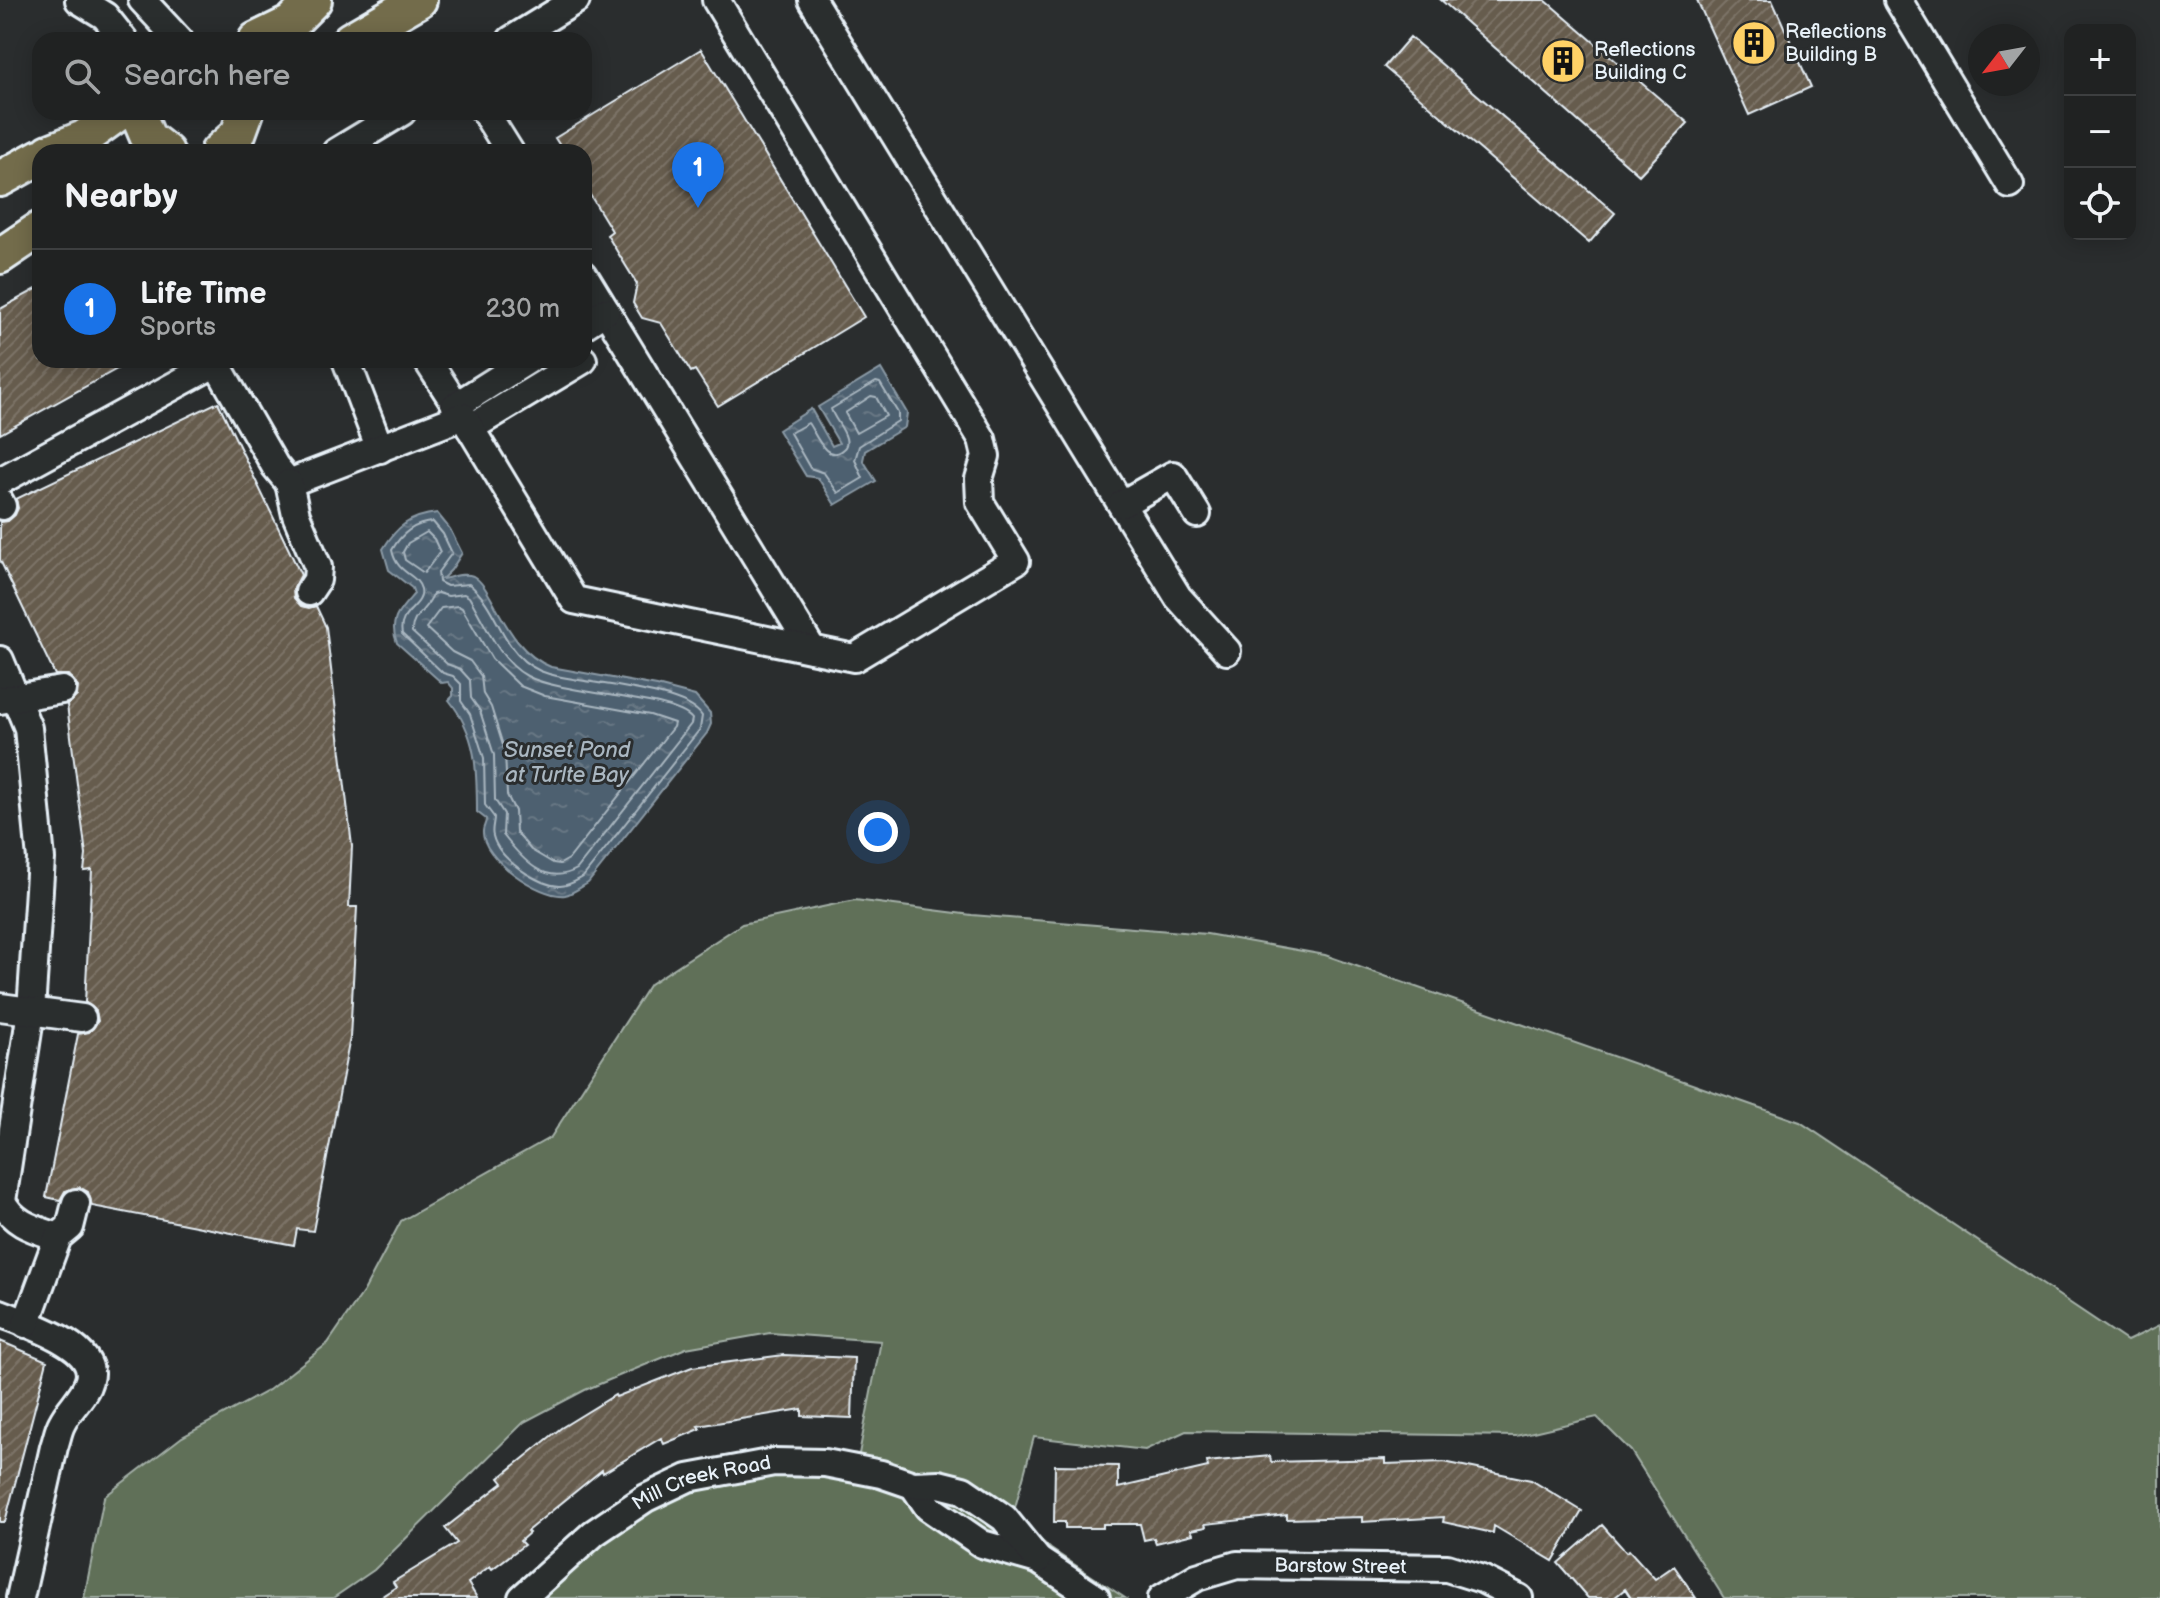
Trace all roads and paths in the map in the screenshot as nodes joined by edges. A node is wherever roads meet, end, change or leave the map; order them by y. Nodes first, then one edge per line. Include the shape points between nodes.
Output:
1 (79, 0) edge
2 (142, 0) edge
3 (314, 0) edge
4 (419, 0) edge
5 (576, 0) edge
6 (716, 0) edge
7 (812, 0) edge
8 (1898, 0) edge
9 (118, 32) edge
10 (172, 32) edge
11 (272, 32) edge
12 (364, 32) edge
13 (524, 32) edge
14 (109, 120) edge
15 (140, 120) edge
16 (389, 120) edge
17 (490, 120) edge
18 (69, 144) edge
19 (156, 144) edge
20 (349, 144) edge
21 (505, 144) edge
22 (32, 161) edge
23 (0, 179) edge
24 (2010, 185) dead end
25 (32, 234) edge
26 (0, 256) edge
27 (595, 318) edge
28 (622, 337) junction
29 (592, 355) edge
30 (206, 368) edge
31 (219, 368) edge
32 (349, 368) edge
33 (432, 368) edge
34 (519, 368) edge
35 (567, 368) edge
36 (463, 417) junction
37 (380, 449) junction
38 (289, 483) junction
39 (1, 496) edge
40 (1122, 504) junction
41 (1197, 514) dead end
42 (309, 592) dead end
43 (812, 649) junction
44 (1227, 651) dead end
45 (0, 660) edge
46 (62, 690) dead end
47 (8, 699) edge
48 (0, 1007) edge
49 (31, 1011) junction
50 (82, 1018) dead end
51 (76, 1203) dead end
52 (58, 1237) junction
53 (0, 1313) edge
54 (26, 1324) junction
55 (20, 1598) edge
56 (522, 1598) edge
57 (1096, 1598) edge
58 (1162, 1598) edge
59 (1519, 1598) edge

1 - 9 street via 105,16
2 - 10 street
3 - 11 main road via 291,23
4 - 12 main road
5 - 13 street
6 - 43 street via 982,439 986,456 980,502 1016,561 854,658
7 - 40 street
8 - 24 street
14 - 18 main road
15 - 19 main road
16 - 20 street
17 - 21 street
22 - 23 main road
25 - 26 main road
27 - 28 street
28 - 29 street
28 - 43 street
30 - 39 street
31 - 38 street
32 - 37 street
33 - 36 street
34 - 36 street
35 - 36 street
36 - 37 street
36 - 43 street via 574,600
37 - 38 street
38 - 42 street via 318,567
40 - 41 street via 1173,475
40 - 44 street via 1178,597
45 - 47 street
46 - 47 street
47 - 49 street via 28,728 41,859
48 - 49 street
49 - 50 street
49 - 52 street via 2,1201 22,1224
51 - 52 street via 70,1227
52 - 54 street
53 - 54 street
54 - 55 street via 79,1352 90,1371 54,1447
56 - 57 street, Mill Creek Road via 594,1533 646,1498 688,1478 774,1462 825,1463 913,1485 928,1507 982,1544 1038,1560
58 - 59 street, Barstow Street via 1197,1577 1237,1565 1447,1568

